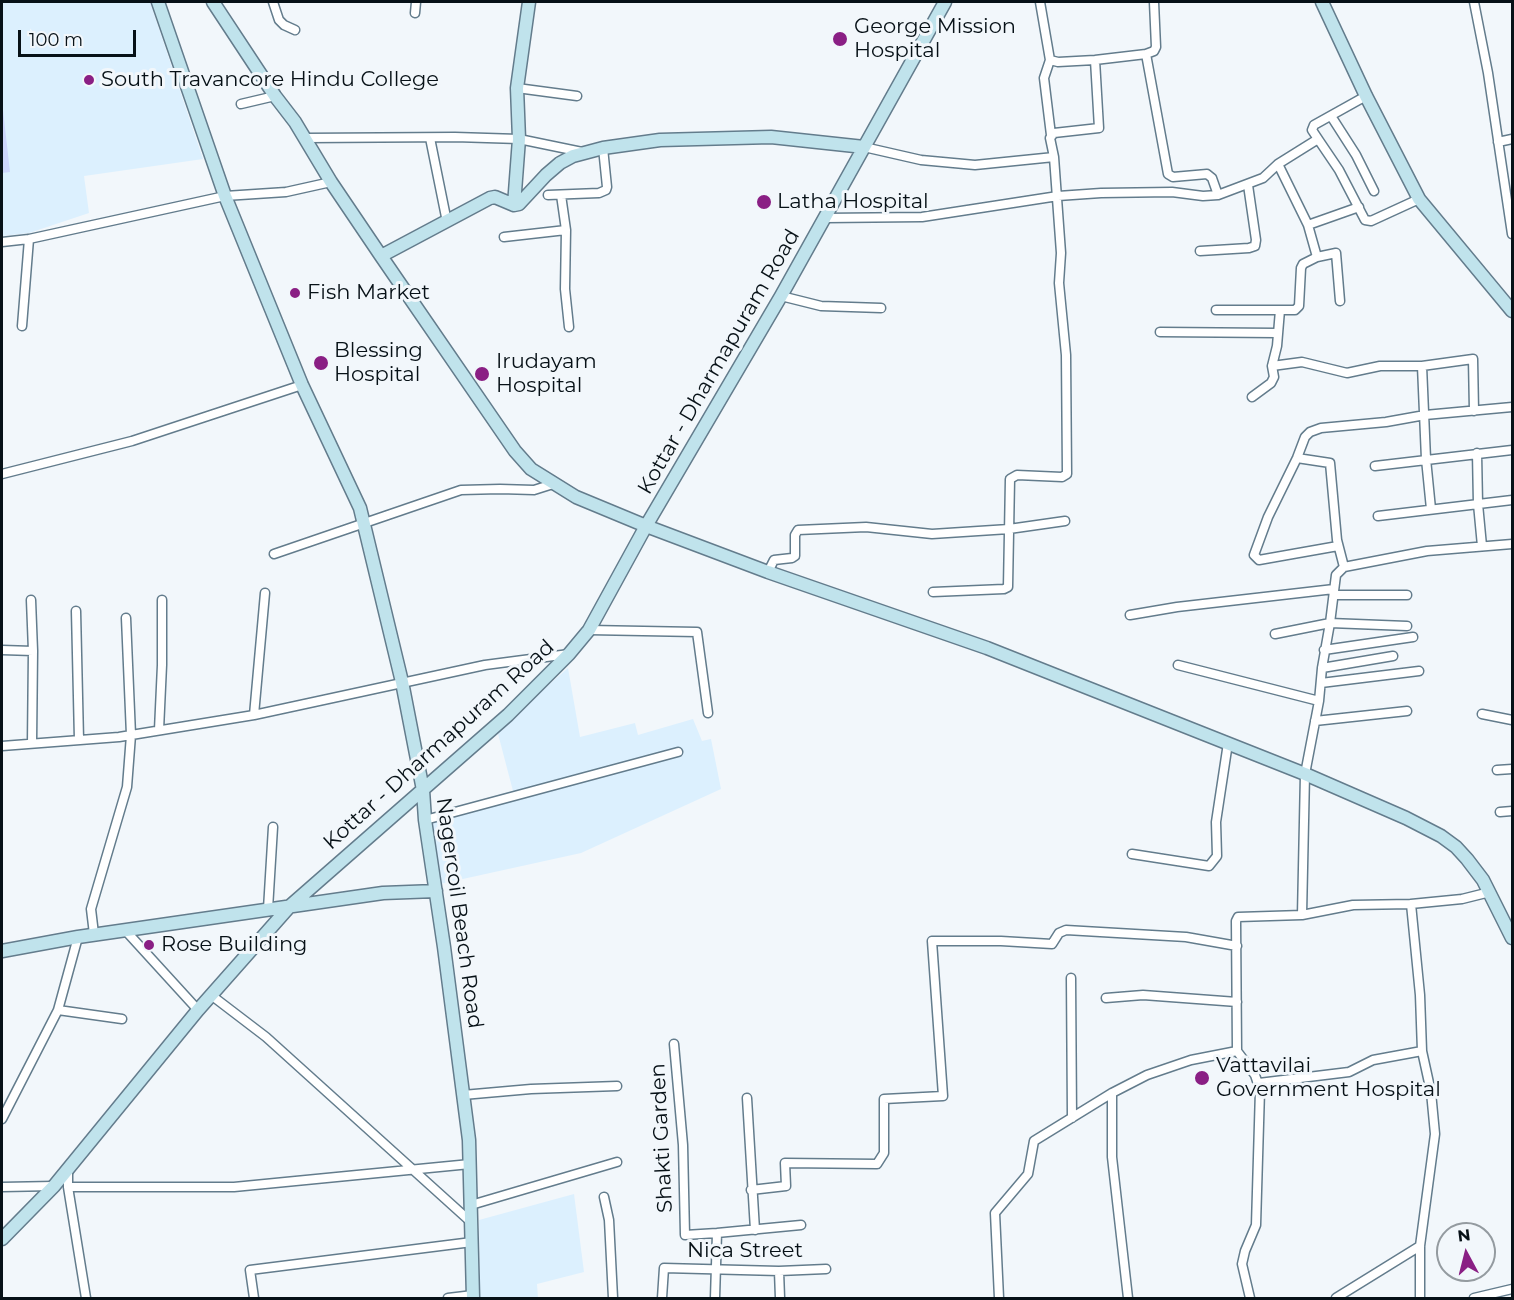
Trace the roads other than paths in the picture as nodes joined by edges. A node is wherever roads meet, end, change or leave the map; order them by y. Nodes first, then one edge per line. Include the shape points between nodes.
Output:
1 (158, 2) edge
2 (273, 2) edge
3 (416, 2) edge
4 (529, 2) edge
5 (945, 2) edge
6 (1040, 2) edge
7 (1154, 2) edge
8 (1322, 2) edge
9 (1474, 2) edge
10 (217, 4) edge
11 (415, 13) dead end
12 (295, 30) dead end
13 (1146, 54) junction
14 (1050, 60) junction
15 (1095, 60) junction
16 (517, 88) junction
17 (274, 96) junction
18 (577, 96) dead end
19 (1366, 96) junction
20 (241, 104) dead end
21 (1331, 116) junction
22 (1051, 135) junction
23 (306, 138) junction
24 (430, 138) junction
25 (519, 139) junction
26 (1318, 139) junction
27 (1512, 139) edge
28 (1498, 142) junction
29 (864, 147) junction
30 (603, 148) junction
31 (585, 153) junction
32 (1054, 157) junction
33 (1278, 164) junction
34 (331, 182) junction
35 (1248, 185) junction
36 (1374, 191) dead end
37 (548, 195) dead end
38 (561, 195) junction
39 (1218, 195) junction
40 (1509, 195) edge
41 (225, 196) junction
42 (1058, 196) junction
43 (1419, 199) junction
44 (514, 205) junction
45 (1359, 207) junction
46 (825, 218) junction
47 (447, 222) junction
48 (1308, 225) junction
49 (566, 230) junction
50 (1512, 234) edge
51 (504, 237) dead end
52 (28, 239) junction
53 (2, 242) edge
54 (1200, 251) dead end
55 (381, 256) junction
56 (1317, 257) junction
57 (781, 296) junction
58 (1340, 301) dead end
59 (881, 308) dead end
60 (1216, 310) dead end
61 (1280, 310) junction
62 (1512, 311) edge
63 (22, 326) dead end
64 (569, 327) dead end
65 (1160, 332) dead end
66 (1277, 333) junction
67 (1272, 366) junction
68 (1422, 366) junction
69 (302, 385) junction
70 (1252, 397) dead end
71 (1512, 407) edge
72 (1474, 411) junction
73 (1425, 415) junction
74 (1512, 450) edge
75 (1477, 453) junction
76 (1297, 458) junction
77 (1426, 459) junction
78 (1375, 466) dead end
79 (2, 474) edge
80 (553, 484) junction
81 (1512, 500) edge
82 (1478, 504) junction
83 (1431, 509) junction
84 (1378, 516) dead end
85 (1065, 521) dead end
86 (364, 525) junction
87 (646, 526) junction
88 (1009, 529) junction
89 (1512, 544) edge
90 (1338, 546) junction
91 (1482, 546) junction
92 (274, 554) dead end
93 (1344, 567) junction
94 (768, 572) junction
95 (933, 592) dead end
96 (1334, 592) junction
97 (266, 593) dead end
98 (1407, 595) dead end
99 (31, 600) dead end
100 (162, 600) dead end
101 (76, 611) dead end
102 (1130, 615) dead end
103 (126, 618) dead end
104 (1330, 623) junction
105 (1407, 626) dead end
106 (590, 630) junction
107 (1275, 634) dead end
108 (1413, 637) dead end
109 (2, 650) edge
110 (1324, 650) junction
111 (33, 651) junction
112 (569, 654) junction
113 (1393, 657) dead end
114 (1178, 665) dead end
115 (1322, 668) junction
116 (1419, 671) dead end
117 (402, 682) junction
118 (1321, 683) junction
119 (1319, 701) junction
120 (1407, 711) dead end
121 (708, 713) dead end
122 (1482, 714) dead end
123 (254, 715) junction
124 (1512, 720) edge
125 (1315, 721) junction
126 (159, 730) junction
127 (131, 735) junction
128 (79, 740) junction
129 (32, 743) junction
130 (1228, 743) junction
131 (2, 746) edge
132 (678, 752) dead end
133 (1512, 769) edge
134 (1497, 770) dead end
135 (1305, 774) junction
136 (423, 790) junction
137 (1512, 811) edge
138 (1500, 812) dead end
139 (425, 820) junction
140 (273, 827) dead end
141 (1132, 854) dead end
142 (436, 891) junction
143 (1490, 892) junction
144 (1411, 904) junction
145 (290, 906) junction
146 (268, 909) junction
147 (1302, 915) junction
148 (125, 930) junction
149 (94, 934) junction
150 (78, 937) junction
151 (1512, 938) edge
152 (1237, 946) junction
153 (2, 951) edge
154 (1071, 978) dead end
155 (212, 995) junction
156 (1106, 999) dead end
157 (1238, 1002) junction
158 (57, 1010) junction
159 (198, 1010) junction
160 (122, 1019) dead end
161 (674, 1044) dead end
162 (1236, 1051) junction
163 (1422, 1051) junction
164 (1259, 1083) junction
165 (617, 1086) dead end
166 (1112, 1093) junction
167 (463, 1095) junction
168 (747, 1098) dead end
169 (1072, 1118) junction
170 (2, 1119) edge
171 (617, 1162) dead end
172 (470, 1164) junction
173 (68, 1169) junction
174 (414, 1170) junction
175 (54, 1186) junction
176 (2, 1187) edge
177 (68, 1187) junction
178 (751, 1190) junction
179 (604, 1197) dead end
180 (471, 1205) junction
181 (472, 1223) junction
182 (801, 1225) dead end
183 (755, 1230) junction
184 (717, 1233) junction
185 (2, 1239) edge
186 (472, 1242) junction
187 (1420, 1246) junction
188 (717, 1269) junction
189 (826, 1269) dead end
190 (779, 1270) junction
191 (1512, 1289) edge
192 (473, 1297) edge
193 (86, 1299) edge
194 (254, 1299) edge
195 (448, 1299) edge
196 (613, 1299) edge
197 (662, 1299) edge
198 (715, 1299) edge
199 (780, 1299) edge
200 (999, 1299) edge
201 (1128, 1299) edge
202 (1250, 1299) edge
203 (1336, 1299) edge
204 (1420, 1299) edge
205 (1474, 1299) edge

1 - 41 main road, Nagercoil Beach Road
2 - 12 street via 279,20
3 - 11 street
4 - 16 main road
5 - 29 main road, Kottar - Dharmapuram Road
6 - 14 street
7 - 13 street via 1156,47
8 - 19 main road
9 - 28 street
10 - 17 main road
13 - 15 street
13 - 39 street via 1168,174 1207,174
14 - 15 street
14 - 22 street via 1044,78
15 - 22 street via 1099,128
16 - 18 street
16 - 25 main road
17 - 20 street
17 - 23 main road
19 - 21 street
19 - 43 main road
21 - 26 street via 1313,127
21 - 36 street
22 - 32 street
23 - 24 street
23 - 34 main road
24 - 25 street
24 - 47 street
25 - 31 street
25 - 44 main road
26 - 33 street
26 - 45 street
27 - 28 street
28 - 40 street
29 - 30 main road via 771,137 660,140
29 - 32 street via 921,160 975,165
29 - 46 main road, Kottar - Dharmapuram Road
30 - 31 main road
30 - 38 street via 607,189
31 - 44 main road via 560,163
32 - 42 street
33 - 35 street
33 - 48 street
34 - 41 street via 286,192
34 - 55 main road
35 - 39 street
35 - 54 street via 1255,246
37 - 38 street
38 - 49 street
39 - 42 street via 1113,192
40 - 50 street
41 - 52 street
41 - 69 main road, Nagercoil Beach Road
42 - 46 street via 922,217
42 - 88 street via 1067,474 1011,478
43 - 45 street via 1371,221 1365,220
43 - 62 main road
44 - 47 main road via 495,197
45 - 48 street
46 - 57 main road, Kottar - Dharmapuram Road
47 - 55 main road
48 - 56 street
49 - 51 street
49 - 64 street
52 - 53 street
52 - 63 street
55 - 80 main road via 515,451 531,469
56 - 58 street via 1336,253
56 - 61 street via 1301,268 1297,308
57 - 59 street via 821,306
57 - 87 main road, Kottar - Dharmapuram Road
60 - 61 street
61 - 66 street
65 - 66 street
66 - 67 street
67 - 68 street via 1302,362 1347,373 1380,366
67 - 70 street via 1274,377
68 - 72 street via 1473,359
68 - 73 street
69 - 79 street via 132,441
69 - 86 main road, Nagercoil Beach Road via 360,508
71 - 72 street
72 - 73 street
73 - 76 street via 1321,428 1305,437
73 - 77 street
74 - 75 street
75 - 77 street
75 - 82 street
76 - 90 street via 1330,463
76 - 90 street via 1268,517 1255,558
77 - 78 street
77 - 83 street
80 - 86 street via 534,490 461,490
80 - 87 main road
81 - 82 street
82 - 83 street
82 - 91 street
83 - 84 street
85 - 88 street
86 - 92 street
86 - 117 main road, Nagercoil Beach Road
87 - 94 main road
87 - 106 main road, Kottar - Dharmapuram Road
88 - 94 street via 932,534 866,527 798,530 795,556 774,560
88 - 95 street via 1008,587
89 - 91 street
90 - 93 street
91 - 93 street via 1427,550
93 - 96 street via 1336,574
94 - 130 main road via 987,648
96 - 98 street
96 - 102 street
96 - 104 street
97 - 123 street
99 - 111 street
100 - 126 street
101 - 128 street
103 - 127 street
104 - 105 street
104 - 107 street
104 - 110 street
106 - 112 main road, Kottar - Dharmapuram Road
106 - 121 street via 697,632
108 - 110 street
109 - 111 street
110 - 115 street
111 - 129 street
112 - 117 street via 485,665
112 - 136 main road, Kottar - Dharmapuram Road via 508,715
113 - 115 street
114 - 119 street
115 - 118 street
116 - 118 street
117 - 123 street
117 - 136 main road, Nagercoil Beach Road
118 - 119 street
119 - 125 street
120 - 125 street
122 - 124 street
123 - 126 street
125 - 135 street
126 - 127 street
127 - 128 street
127 - 149 street via 128,787 91,909
128 - 129 street
129 - 131 street
130 - 135 main road
130 - 141 street via 1216,822 1217,856 1209,866
132 - 139 street
133 - 134 street
135 - 143 main road via 1441,836 1467,859
135 - 147 street
136 - 139 main road, Nagercoil Beach Road
136 - 145 main road, Kottar - Dharmapuram Road
137 - 138 street
139 - 142 main road, Nagercoil Beach Road
140 - 146 street
142 - 145 main road via 383,893
142 - 167 main road, Nagercoil Beach Road
143 - 144 street
143 - 151 main road
144 - 147 street via 1353,905
144 - 163 street
145 - 146 main road
145 - 155 main road, Kottar - Dharmapuram Road
146 - 148 main road
147 - 152 street via 1238,917
148 - 149 main road
148 - 159 street
149 - 150 main road
150 - 153 main road
150 - 158 street
152 - 157 street
152 - 178 street via 1186,937 1066,930 1052,944 932,941 943,1096 884,1099 884,1153 877,1164 785,1163 786,1186
154 - 169 street
155 - 159 main road, Kottar - Dharmapuram Road
155 - 174 street via 266,1037
156 - 157 street via 1143,994
157 - 162 street
158 - 160 street
158 - 170 street
159 - 173 main road, Kottar - Dharmapuram Road
161 - 184 street, Shakti Garden via 683,1145 685,1235
162 - 164 street
162 - 166 street via 1191,1060 1147,1075
163 - 164 street via 1373,1060 1349,1072
163 - 187 street via 1435,1134
164 - 202 street via 1256,1225 1242,1264
165 - 167 street
166 - 169 street
166 - 201 street via 1112,1156
167 - 172 main road, Nagercoil Beach Road
168 - 178 street
169 - 200 street via 1034,1141 1028,1174 996,1213
171 - 180 street
172 - 174 street
172 - 180 main road, Nagercoil Beach Road
173 - 175 main road, Kottar - Dharmapuram Road
173 - 177 street
174 - 177 street via 234,1187
174 - 181 street
175 - 176 street
175 - 185 main road, Kottar - Dharmapuram Road
177 - 193 street
178 - 183 street
179 - 196 street
180 - 181 main road, Nagercoil Beach Road
181 - 186 main road, Nagercoil Beach Road
182 - 183 street
183 - 184 street
184 - 188 street
186 - 192 main road, Nagercoil Beach Road
186 - 194 street via 250,1270
187 - 203 street
187 - 204 street
188 - 190 street, Nica Street
188 - 197 street, Nica Street via 664,1268
188 - 198 street
189 - 190 street, Nica Street
190 - 199 street
191 - 205 street
192 - 195 street

